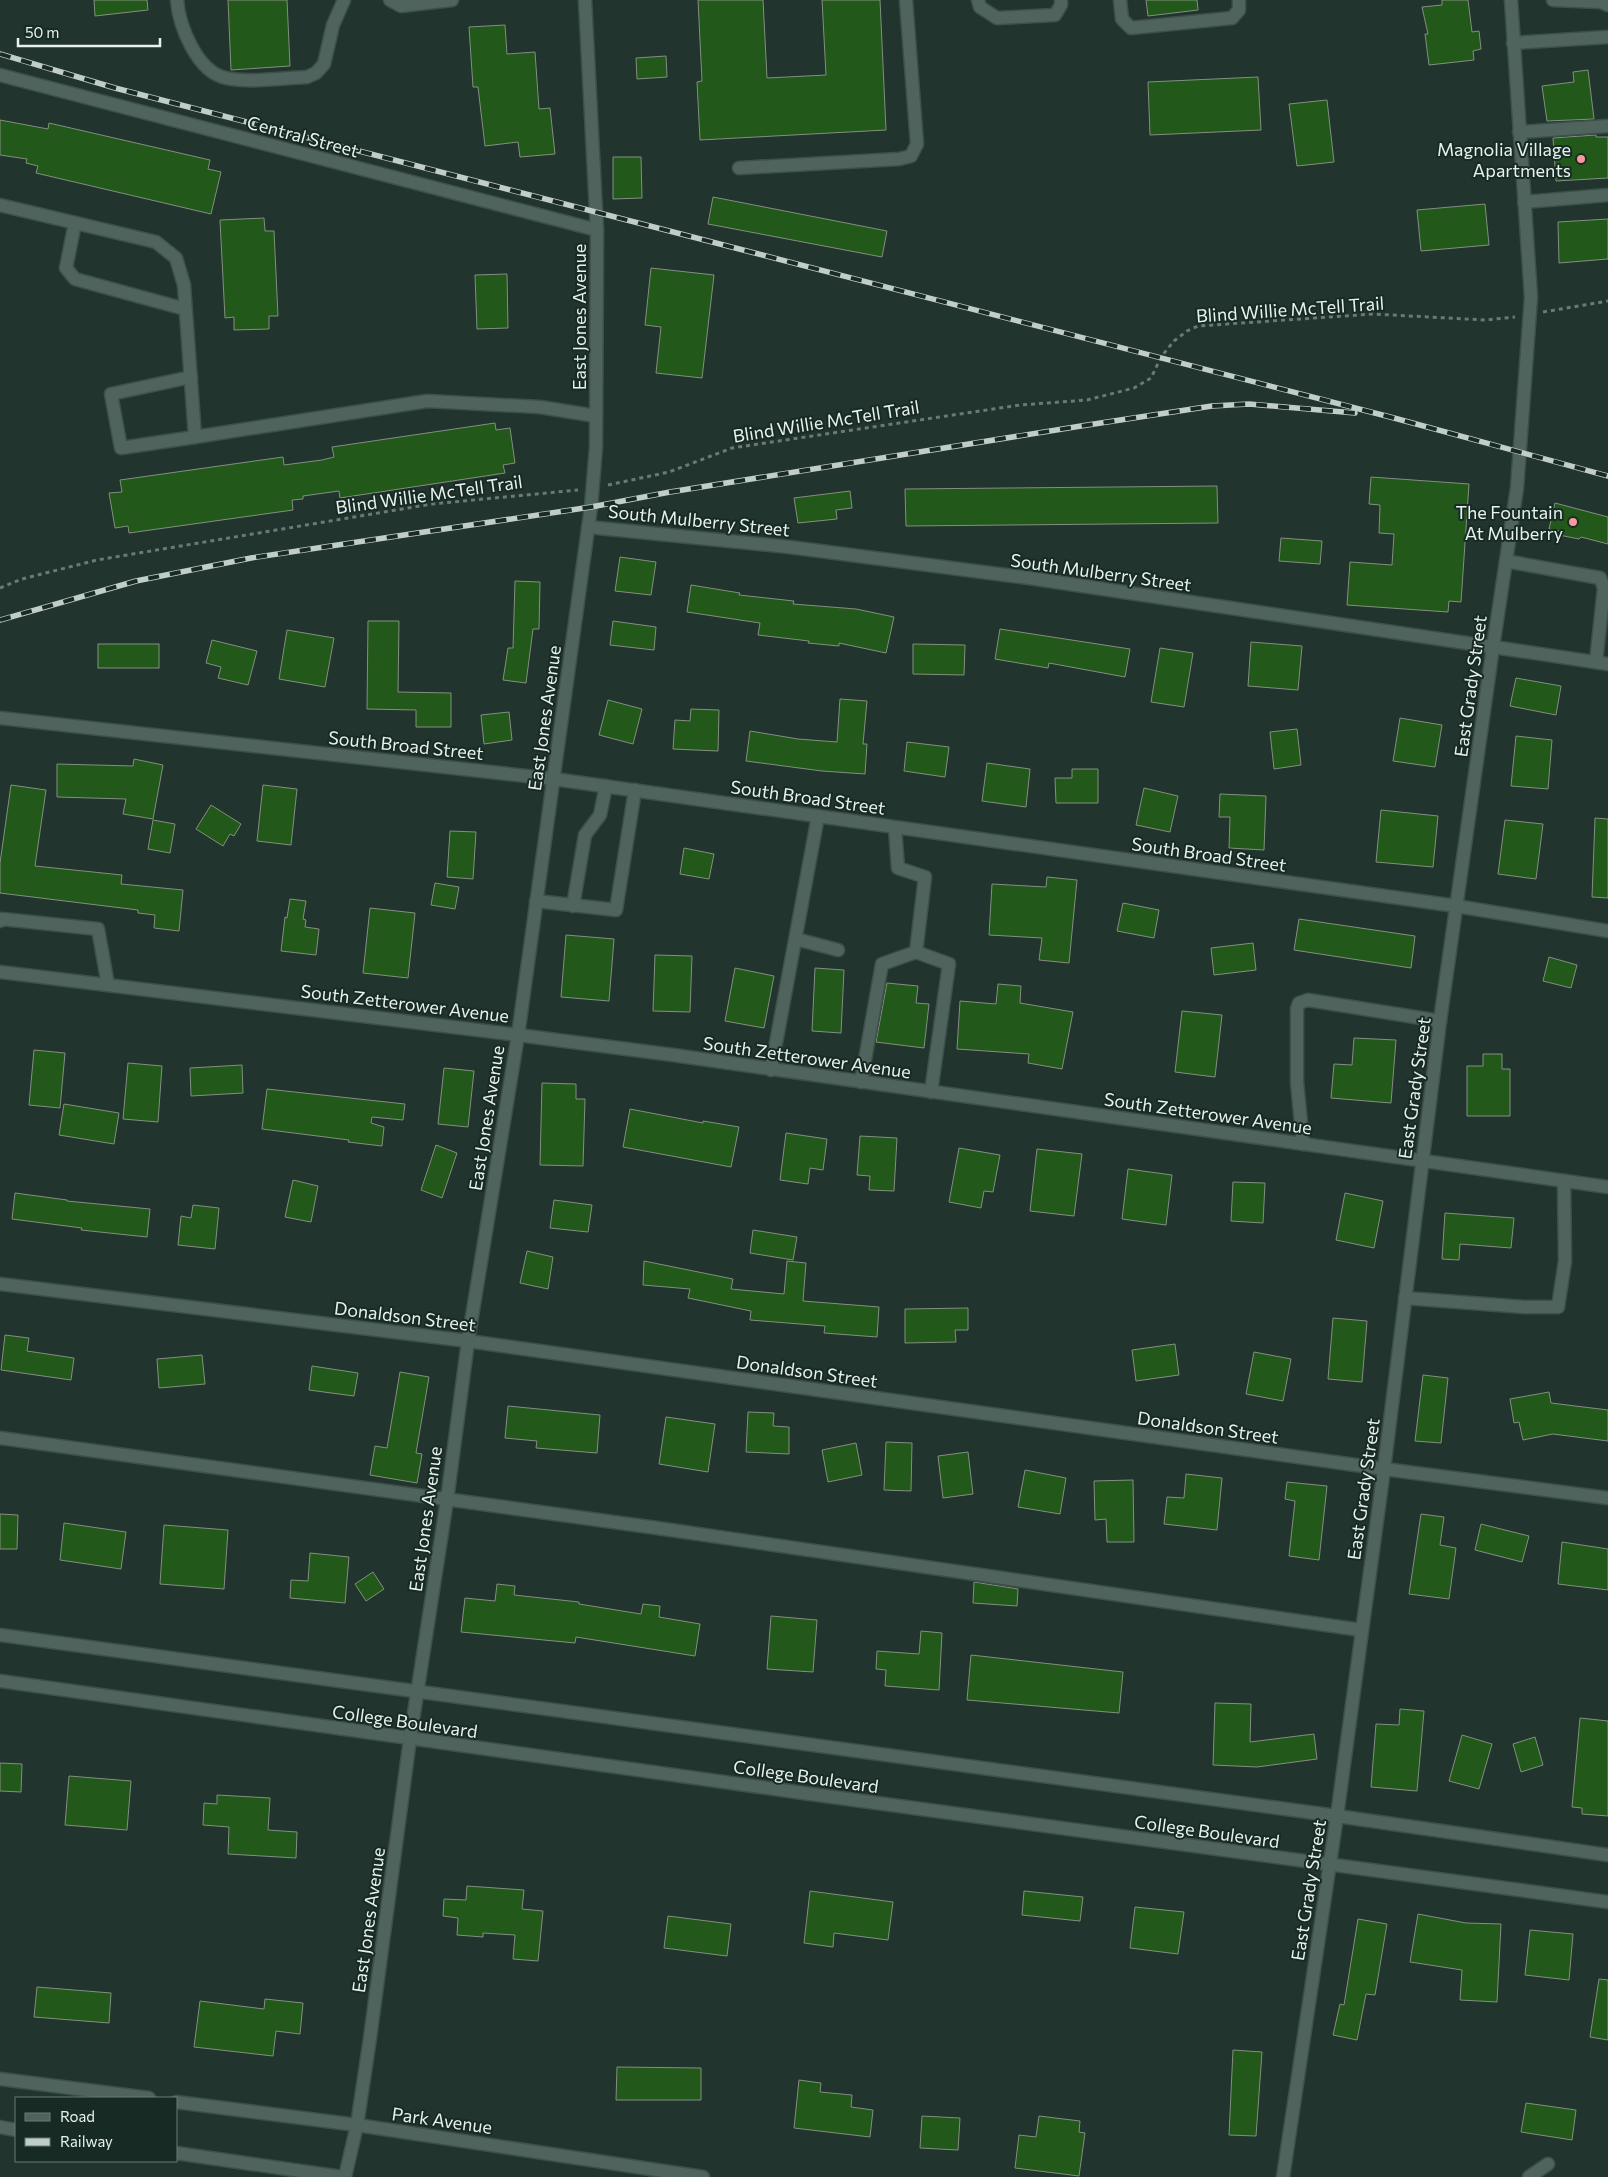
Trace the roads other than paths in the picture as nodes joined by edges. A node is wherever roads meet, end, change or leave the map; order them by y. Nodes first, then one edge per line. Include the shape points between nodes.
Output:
1 (177, 0) edge
2 (344, 0) edge
3 (390, 0) edge
4 (452, 0) edge
5 (585, 0) edge
6 (906, 0) edge
7 (978, 0) edge
8 (1061, 0) edge
9 (1120, 0) edge
10 (1239, 0) edge
11 (1510, 0) edge
12 (1553, 0) edge
13 (1608, 5) edge
14 (1608, 37) edge
15 (1513, 43) junction
16 (0, 76) edge
17 (1608, 126) edge
18 (1519, 132) junction
19 (739, 168) dead end
20 (1608, 195) edge
21 (1524, 202) junction
22 (0, 205) edge
23 (75, 223) junction
24 (597, 230) junction
25 (185, 309) junction
26 (190, 377) junction
27 (596, 416) junction
28 (195, 437) junction
29 (588, 527) junction
30 (1506, 561) junction
31 (1493, 647) junction
32 (1602, 663) edge
33 (0, 718) edge
34 (554, 779) junction
35 (606, 786) junction
36 (635, 790) junction
37 (818, 816) junction
38 (895, 828) junction
39 (536, 901) junction
40 (573, 906) junction
41 (1456, 906) junction
42 (0, 921) edge
43 (1608, 931) edge
44 (796, 940) junction
45 (838, 950) dead end
46 (916, 952) junction
47 (0, 972) edge
48 (108, 985) junction
49 (1440, 1022) junction
50 (518, 1035) junction
51 (771, 1070) junction
52 (861, 1082) junction
53 (931, 1092) junction
54 (1303, 1144) junction
55 (1422, 1161) junction
56 (1564, 1181) junction
57 (1608, 1187) edge
58 (0, 1284) edge
59 (1405, 1298) junction
60 (468, 1341) junction
61 (0, 1438) edge
62 (1384, 1469) junction
63 (1608, 1498) edge
64 (447, 1500) junction
65 (1361, 1630) junction
66 (0, 1635) edge
67 (0, 1681) edge
68 (417, 1692) junction
69 (410, 1739) junction
70 (1337, 1816) junction
71 (1608, 1855) edge
72 (1328, 1866) junction
73 (1608, 1902) edge
74 (0, 2079) edge
75 (141, 2097) edge
76 (178, 2102) edge
77 (357, 2125) junction
78 (0, 2127) edge
79 (15, 2130) edge
80 (178, 2153) edge
81 (1548, 2164) dead end
82 (343, 2177) edge
83 (703, 2177) edge
84 (1283, 2177) edge
85 (1529, 2177) edge

1 - 2 street via 181,23 191,47 215,74 234,80 307,77 316,73 324,64
3 - 4 street via 401,6
5 - 24 street, East Jones Avenue
6 - 19 street via 917,144 912,156 899,160
7 - 8 street via 980,7 997,18 1054,15
9 - 10 street via 1122,19 1131,28 1232,18 1239,10
11 - 15 street, East Grady Street
12 - 13 street
14 - 15 street
15 - 18 street, East Grady Street
16 - 24 street, Central Street
17 - 18 street
18 - 21 street, East Grady Street
20 - 21 street
21 - 30 street, East Grady Street via 1531,298 1517,488
22 - 23 street
23 - 25 street via 156,242 163,247 176,258 184,284
23 - 25 street via 66,268 75,279
24 - 27 street, East Jones Avenue
25 - 26 street
26 - 28 street
26 - 28 street via 111,394 121,448
27 - 28 street via 540,407 427,401
27 - 29 street, East Jones Avenue
29 - 31 street, South Mulberry Street via 789,547 1029,578
29 - 34 street, East Jones Avenue
30 - 31 street, East Grady Street
30 - 32 street via 1600,578 1604,588
31 - 32 street, South Mulberry Street
31 - 41 street, East Grady Street
33 - 34 street, South Broad Street
34 - 35 street, South Broad Street
34 - 39 street, East Jones Avenue
35 - 36 street, South Broad Street
35 - 40 street via 600,816 585,835
36 - 37 street, South Broad Street
36 - 40 street via 616,910
37 - 38 street, South Broad Street
37 - 44 street
38 - 41 street, South Broad Street
38 - 46 street via 898,868 925,877
39 - 40 street
39 - 50 street, East Jones Avenue
41 - 43 street, South Broad Street
41 - 49 street, East Grady Street
42 - 48 street via 98,929
44 - 45 street
44 - 51 street
46 - 52 street via 882,964
46 - 53 street via 949,964
47 - 48 street, South Zetterower Avenue
48 - 50 street, South Zetterower Avenue
49 - 54 street via 1308,1000 1299,1003 1297,1082
49 - 55 street, East Grady Street
50 - 51 street, South Zetterower Avenue
50 - 60 street, East Jones Avenue
51 - 52 street, South Zetterower Avenue
52 - 53 street, South Zetterower Avenue
53 - 54 street, South Zetterower Avenue
54 - 55 street, South Zetterower Avenue
55 - 56 street, South Zetterower Avenue
55 - 59 street, East Grady Street
56 - 57 street, South Zetterower Avenue
56 - 59 street via 1565,1262 1558,1307
58 - 60 street, Donaldson Street
59 - 62 street, East Grady Street
60 - 62 street, Donaldson Street
60 - 64 street, East Jones Avenue
61 - 64 street
62 - 63 street, Donaldson Street
62 - 65 street, East Grady Street
64 - 65 street
64 - 68 street, East Jones Avenue
65 - 70 street, East Grady Street
66 - 68 street, College Boulevard
67 - 69 street, College Boulevard
68 - 69 street, East Jones Avenue
68 - 70 street, College Boulevard
69 - 72 street, College Boulevard
69 - 77 street, East Jones Avenue
70 - 71 street, College Boulevard
70 - 72 street, East Grady Street
72 - 73 street, College Boulevard
72 - 84 street, East Grady Street
74 - 75 street
76 - 77 street, Park Avenue
77 - 82 street, East Jones Avenue
77 - 83 street, Park Avenue
78 - 79 street
80 - 82 street
81 - 85 street

